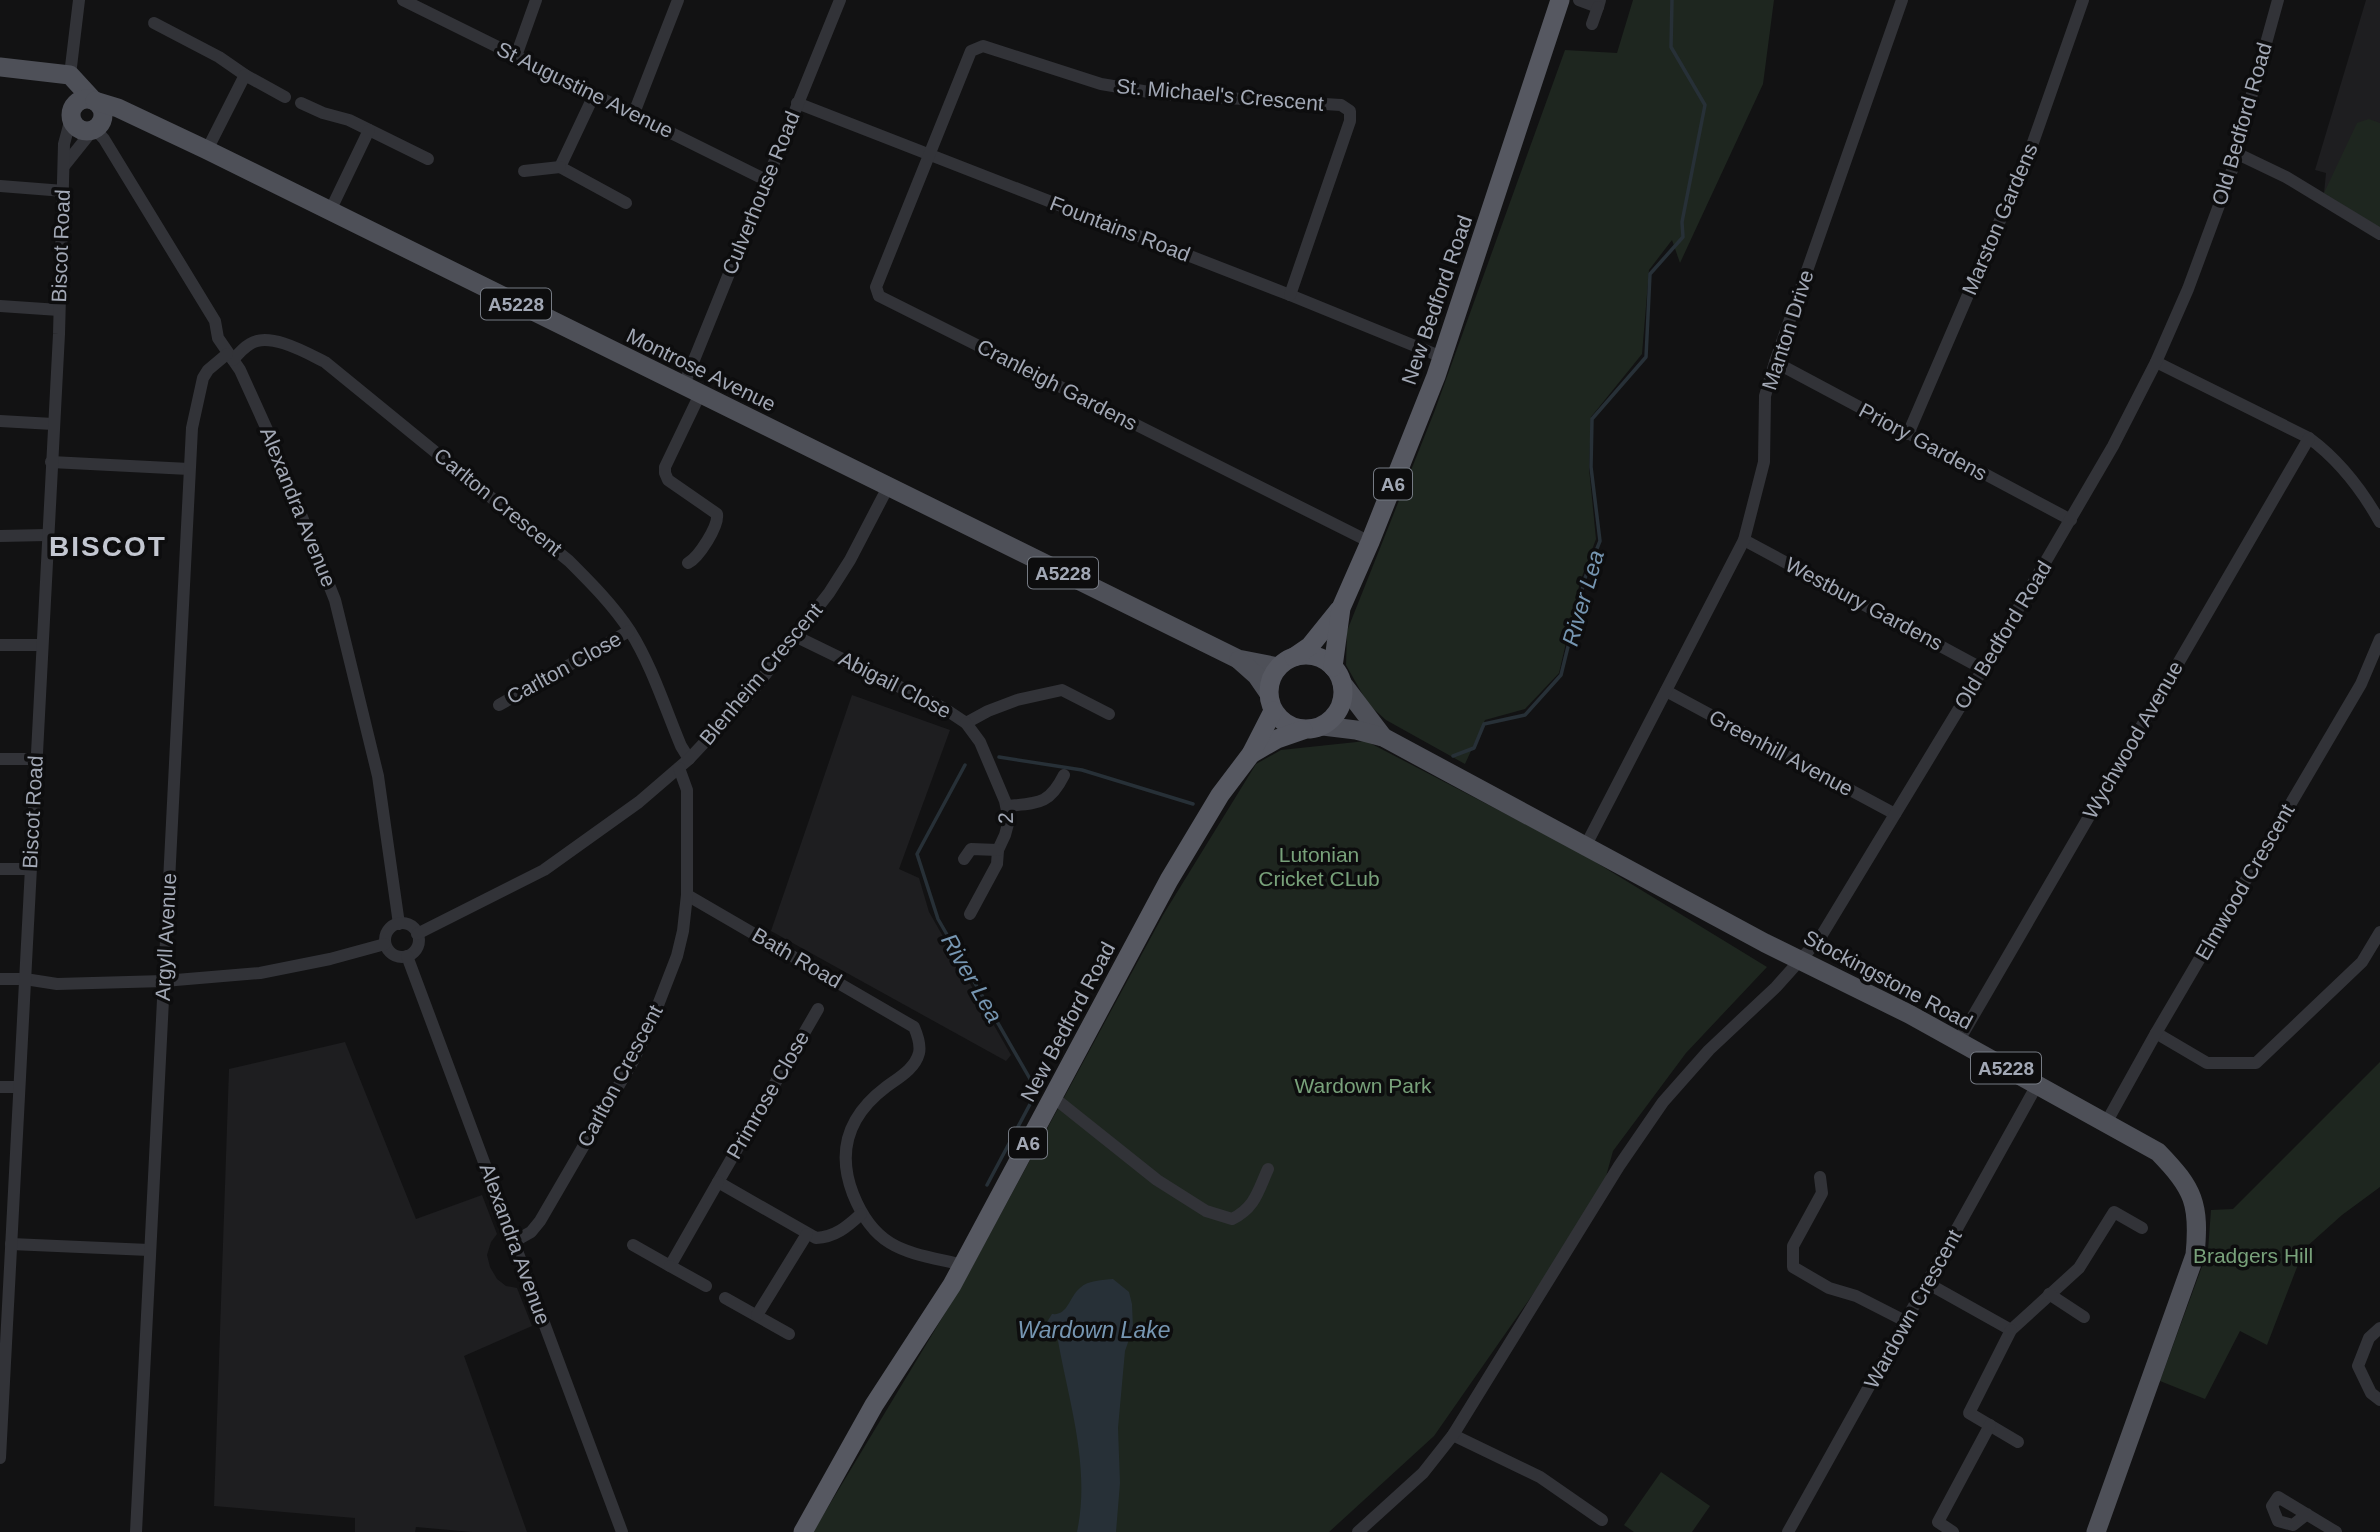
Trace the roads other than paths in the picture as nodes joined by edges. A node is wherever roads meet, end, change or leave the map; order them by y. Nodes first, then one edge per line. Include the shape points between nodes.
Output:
1 (79, 0) edge
2 (404, 0) edge
3 (536, 0) edge
4 (678, 0) edge
5 (840, 0) edge
6 (1560, 0) edge
7 (1578, 0) edge
8 (1902, 0) edge
9 (2083, 0) edge
10 (2278, 0) edge
11 (1599, 4) edge
12 (154, 23) dead end
13 (1592, 24) dead end
14 (516, 56) junction
15 (0, 67) edge
16 (69, 75) junction
17 (245, 75) junction
18 (594, 95) junction
19 (285, 97) dead end
20 (94, 101) junction
21 (301, 103) dead end
22 (797, 103) junction
23 (634, 113) junction
24 (71, 115) junction
25 (144, 121) junction
26 (95, 129) junction
27 (369, 130) junction
28 (207, 150) junction
29 (2238, 154) junction
30 (929, 155) junction
31 (428, 159) dead end
32 (64, 166) junction
33 (559, 167) junction
34 (524, 171) dead end
35 (766, 180) junction
36 (0, 186) edge
37 (64, 191) junction
38 (626, 203) dead end
39 (330, 211) junction
40 (2380, 234) edge
41 (1290, 295) junction
42 (0, 306) edge
43 (59, 310) junction
44 (230, 357) junction
45 (1442, 358) junction
46 (1775, 362) junction
47 (2156, 362) junction
48 (692, 391) junction
49 (0, 421) edge
50 (53, 424) junction
51 (1908, 435) junction
52 (2309, 438) junction
53 (51, 462) junction
54 (189, 469) junction
55 (888, 487) junction
56 (2071, 520) junction
57 (2380, 522) edge
58 (47, 535) junction
59 (0, 536) edge
60 (1744, 540) junction
61 (1370, 542) junction
62 (688, 563) dead end
63 (1341, 608) junction
64 (629, 631) junction
65 (795, 636) junction
66 (2380, 639) edge
67 (0, 645) edge
68 (42, 645) junction
69 (1238, 659) junction
70 (1286, 662) junction
71 (1983, 669) junction
72 (1338, 675) junction
73 (1666, 691) junction
74 (1270, 701) junction
75 (499, 705) dead end
76 (1110, 714) dead end
77 (966, 723) junction
78 (1323, 726) junction
79 (1303, 730) junction
80 (1383, 737) junction
81 (1251, 754) junction
82 (35, 759) junction
83 (689, 759) junction
84 (0, 760) edge
85 (678, 768) junction
86 (1064, 775) dead end
87 (1007, 806) junction
88 (1895, 814) junction
89 (1586, 845) junction
90 (998, 850) junction
91 (964, 859) dead end
92 (0, 869) edge
93 (30, 869) junction
94 (687, 895) junction
95 (970, 914) dead end
96 (399, 924) junction
97 (2380, 932) edge
98 (417, 934) junction
99 (385, 944) junction
100 (407, 957) junction
101 (1801, 960) junction
102 (0, 979) edge
103 (25, 979) junction
104 (163, 981) junction
105 (818, 1009) dead end
106 (2156, 1032) junction
107 (1958, 1042) junction
108 (2036, 1085) junction
109 (0, 1087) edge
110 (19, 1087) junction
111 (1053, 1097) junction
112 (2106, 1123) junction
113 (1268, 1170) dead end
114 (1820, 1178) dead end
115 (718, 1182) junction
116 (7, 1197) edge
117 (861, 1214) junction
118 (2142, 1228) dead end
119 (807, 1234) junction
120 (515, 1241) junction
121 (11, 1244) junction
122 (633, 1245) dead end
123 (149, 1250) junction
124 (963, 1265) junction
125 (670, 1266) junction
126 (1927, 1283) junction
127 (705, 1286) dead end
128 (2049, 1294) junction
129 (725, 1298) dead end
130 (4, 1304) edge
131 (757, 1315) junction
132 (2084, 1317) dead end
133 (1907, 1322) junction
134 (2380, 1328) edge
135 (2011, 1330) junction
136 (789, 1334) dead end
137 (2380, 1401) edge
138 (1990, 1425) junction
139 (1453, 1435) junction
140 (2018, 1442) dead end
141 (0, 1458) edge
142 (2307, 1514) dead end
143 (1602, 1520) dead end
144 (136, 1532) edge
145 (622, 1532) edge
146 (803, 1532) edge
147 (1358, 1532) edge
148 (1788, 1532) edge
149 (1953, 1532) edge
150 (2096, 1532) edge
151 (2336, 1532) edge

1 - 16 street
2 - 14 street, St Augustine Avenue
3 - 14 street
4 - 23 street
5 - 22 street, Culverhouse Road
6 - 45 highway, New Bedford Road / A6
7 - 11 street
8 - 46 street, Manton Drive
9 - 51 street, Marston Gardens via 2030,151
10 - 29 street, Old Bedford Road
11 - 13 street
12 - 17 street
14 - 18 street, St Augustine Avenue
15 - 16 main road
16 - 20 main road, Montrose Avenue
16 - 24 main road
17 - 19 street
17 - 28 street
18 - 23 street, St Augustine Avenue
18 - 33 street
20 - 24 main road via 80,100
20 - 25 main road, Montrose Avenue / A5228
20 - 26 main road via 103,113
21 - 27 street
22 - 30 street, Fountains Road
22 - 35 street, Culverhouse Road
23 - 35 street, St Augustine Avenue
24 - 26 main road via 79,129
24 - 32 street, Biscot Road
25 - 26 main road
25 - 28 main road, Montrose Avenue / A5228
26 - 32 street, Biscot Road
26 - 44 street, Alexandra Avenue via 215,321 218,338
27 - 31 street
27 - 39 street
28 - 39 main road, Montrose Avenue / A5228
29 - 40 street via 2286,177
29 - 47 street, Old Bedford Road
30 - 41 street, Fountains Road
30 - 41 street, St. Michael's Crescent via 971,51 983,46 1101,84 1149,92 1341,105 1350,111 1350,121
30 - 61 street, Cranleigh Gardens via 876,287 879,296
32 - 37 street, Biscot Road
33 - 34 street
33 - 38 street
35 - 48 street, Culverhouse Road
36 - 37 street
37 - 43 street, Biscot Road
39 - 48 main road, Montrose Avenue / A5228
41 - 45 street, Fountains Road
42 - 43 street
43 - 50 street, Biscot Road
44 - 54 street, Argyll Avenue via 208,369 203,378
44 - 64 street, Carlton Crescent via 263,339 293,345 326,362 569,561 597,588
44 - 96 street, Alexandra Avenue via 270,434 335,600 378,776
45 - 61 highway, New Bedford Road / A6
46 - 51 street, Priory Gardens
46 - 60 street, Manton Drive via 1765,396 1764,462
47 - 52 street
47 - 56 street, Old Bedford Road
48 - 55 main road, Montrose Avenue / A5228
48 - 62 street, Culverhouse Road via 665,473 668,480 717,514 718,520 700,552
49 - 50 street
50 - 53 street, Biscot Road
51 - 56 street, Priory Gardens
52 - 57 street via 2354,481
52 - 107 street, Wychwood Avenue
53 - 54 street
53 - 58 street, Biscot Road
54 - 104 street, Argyll Avenue
55 - 65 street, Blenheim Crescent via 850,560
55 - 69 main road, Montrose Avenue / A5228
56 - 71 street, Old Bedford Road
58 - 59 street
58 - 68 street, Biscot Road
60 - 71 street, Westbury Gardens
60 - 73 street, Manton Drive
61 - 63 highway, New Bedford Road / A6
63 - 70 highway, New Bedford Road / A6 via 1310,646
63 - 72 highway, New Bedford Road / A6
64 - 75 street, Carlton Close
64 - 83 street, Carlton Crescent
65 - 77 street, Abigail Close
65 - 83 street, Blenheim Crescent via 750,694
66 - 106 street, Elmwood Crescent via 2361,684
67 - 68 street
68 - 82 street, Biscot Road
69 - 70 main road, Montrose Avenue / A5228
69 - 74 main road, Montrose Avenue / A5228 via 1257,676
70 - 72 highway via 1315,656
70 - 74 highway via 1269,683
71 - 88 street, Old Bedford Road
72 - 78 highway via 1343,696 1340,708
72 - 80 main road, Stockingstone Road / A5228
73 - 88 street, Greenhill Avenue
73 - 89 street, Manton Drive
74 - 79 highway via 1280,720
74 - 81 highway, New Bedford Road / A6
76 - 77 street, Abigail Close via 1062,690 1017,700
77 - 87 street, 2 via 980,742
78 - 79 highway
78 - 80 main road, Stockingstone Road / A5228
79 - 81 highway, New Bedford Road / A6
80 - 89 main road, Stockingstone Road / A5228
81 - 111 highway, New Bedford Road / A6 via 1220,795 1169,880
82 - 84 street
82 - 93 street, Biscot Road
83 - 85 street, Blenheim Crescent
85 - 94 street, Carlton Crescent via 687,790
85 - 98 street, Blenheim Crescent via 544,870
86 - 87 street via 1048,799
87 - 90 street, 2 via 1014,832
88 - 101 street, Old Bedford Road via 1820,938
89 - 101 main road, Stockingstone Road / A5228
90 - 91 street via 971,849
90 - 95 street, 2 via 997,864
92 - 93 street
93 - 103 street, Biscot Road
94 - 117 street, Bath Road via 914,1027 919,1053 910,1069 874,1096 846,1139 844,1160
94 - 120 street, Carlton Crescent via 677,956 645,1037 540,1221
96 - 98 street via 410,926
96 - 99 street via 386,933
97 - 106 street via 2362,962 2256,1063 2207,1063
98 - 100 street via 418,945
99 - 100 street via 391,954
99 - 104 street via 260,974
100 - 120 street, Alexandra Avenue
101 - 107 main road, Stockingstone Road / A5228
101 - 139 street, Old Bedford Road via 1663,1102
102 - 103 street
103 - 104 street via 57,984
103 - 110 street, Biscot Road
104 - 123 street, Argyll Avenue
105 - 115 street, Primrose Close
106 - 112 street, Elmwood Crescent
107 - 108 main road, Stockingstone Road / A5228
108 - 112 main road, Stockingstone Road / A5228
108 - 126 street, Wardown Crescent
109 - 110 street
110 - 116 street, Biscot Road
111 - 113 street via 1157,1180 1206,1211 1232,1219 1245,1213
111 - 124 highway, New Bedford Road / A6
112 - 150 main road, Stockingstone Road / A5228 via 2158,1152 2182,1176 2198,1227 2195,1255
114 - 133 street via 1822,1193 1793,1246 1793,1267
115 - 119 street, Primrose Close
115 - 125 street, Primrose Close
116 - 121 street, Biscot Road
117 - 119 street via 829,1237
117 - 124 street via 878,1235 898,1249
118 - 128 street via 2114,1212 2079,1268
119 - 131 street
120 - 145 street, Alexandra Avenue
121 - 123 street
121 - 130 street, Biscot Road
122 - 125 street
123 - 144 street, Argyll Avenue
124 - 146 highway, New Bedford Road / A6 via 874,1405
125 - 127 street
126 - 133 street, Wardown Crescent
126 - 135 street
128 - 132 street
128 - 135 street
129 - 131 street
130 - 141 street, Biscot Road
131 - 136 street
133 - 148 street, Wardown Crescent
134 - 137 street via 2369,1338 2358,1366
135 - 138 street via 1969,1413
138 - 140 street
138 - 149 street via 1937,1522
139 - 143 street via 1540,1477
139 - 147 street via 1423,1473
142 - 151 street

